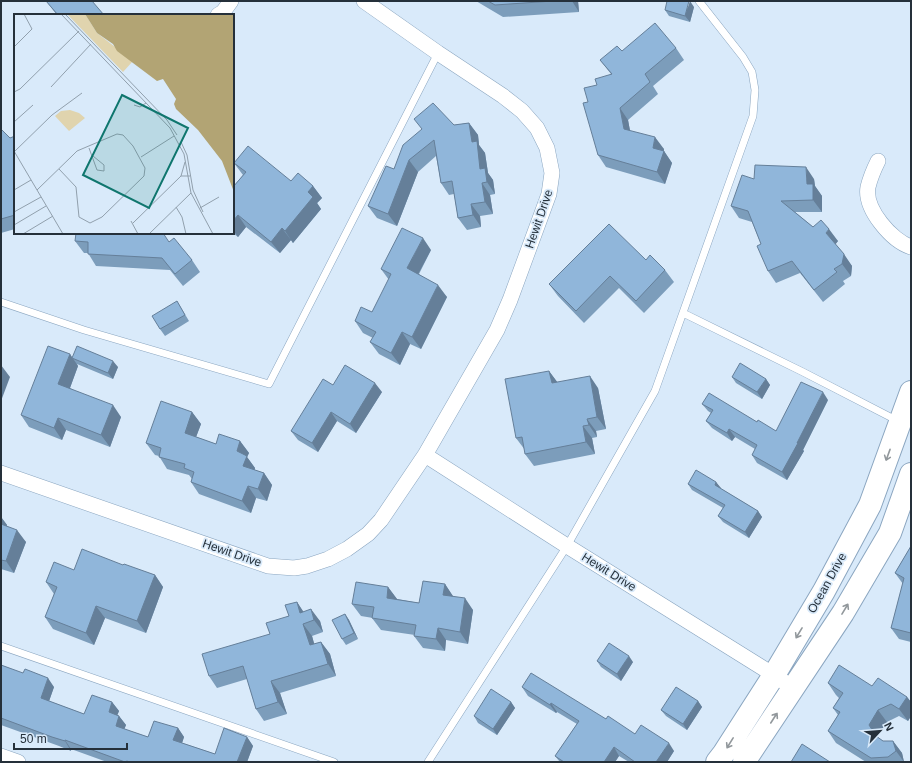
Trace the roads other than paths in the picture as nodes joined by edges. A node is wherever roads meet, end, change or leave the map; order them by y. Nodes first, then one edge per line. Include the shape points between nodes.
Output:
1 (364, 1) edge
2 (699, 1) edge
3 (438, 53) junction
4 (878, 161) dead end
5 (911, 247) edge
6 (1, 302) edge
7 (682, 313) junction
8 (911, 392) edge
9 (900, 422) junction
10 (425, 455) junction
11 (1, 472) edge
12 (911, 474) edge
13 (567, 546) junction
14 (1, 646) edge
15 (774, 675) junction
16 (793, 688) junction
17 (1, 756) edge
18 (18, 762) edge
19 (334, 762) edge
20 (428, 762) edge
21 (717, 762) edge
22 (744, 762) edge

1 - 3 street, Hewit Drive
2 - 7 lane via 752,72 753,116
3 - 6 lane via 269,384 84,330
3 - 10 street, Hewit Drive via 522,111 537,128 547,148 552,173 549,194 497,330
4 - 5 street via 868,189 871,208 885,229 906,246
7 - 9 lane
7 - 13 lane via 655,391
8 - 9 main road, Ocean Drive
9 -> 15 main road, Ocean Drive via 870,506
10 - 11 street, Hewit Drive via 381,520 368,534 347,549 328,558 294,568 268,566
10 - 13 street, Hewit Drive
16 -> 12 main road via 843,613 890,533
13 - 15 street, Hewit Drive
13 - 20 lane
14 - 19 lane
15 - 16 street, Hewit Drive
15 -> 21 main road, Ocean Drive
22 -> 16 main road
17 - 18 street

